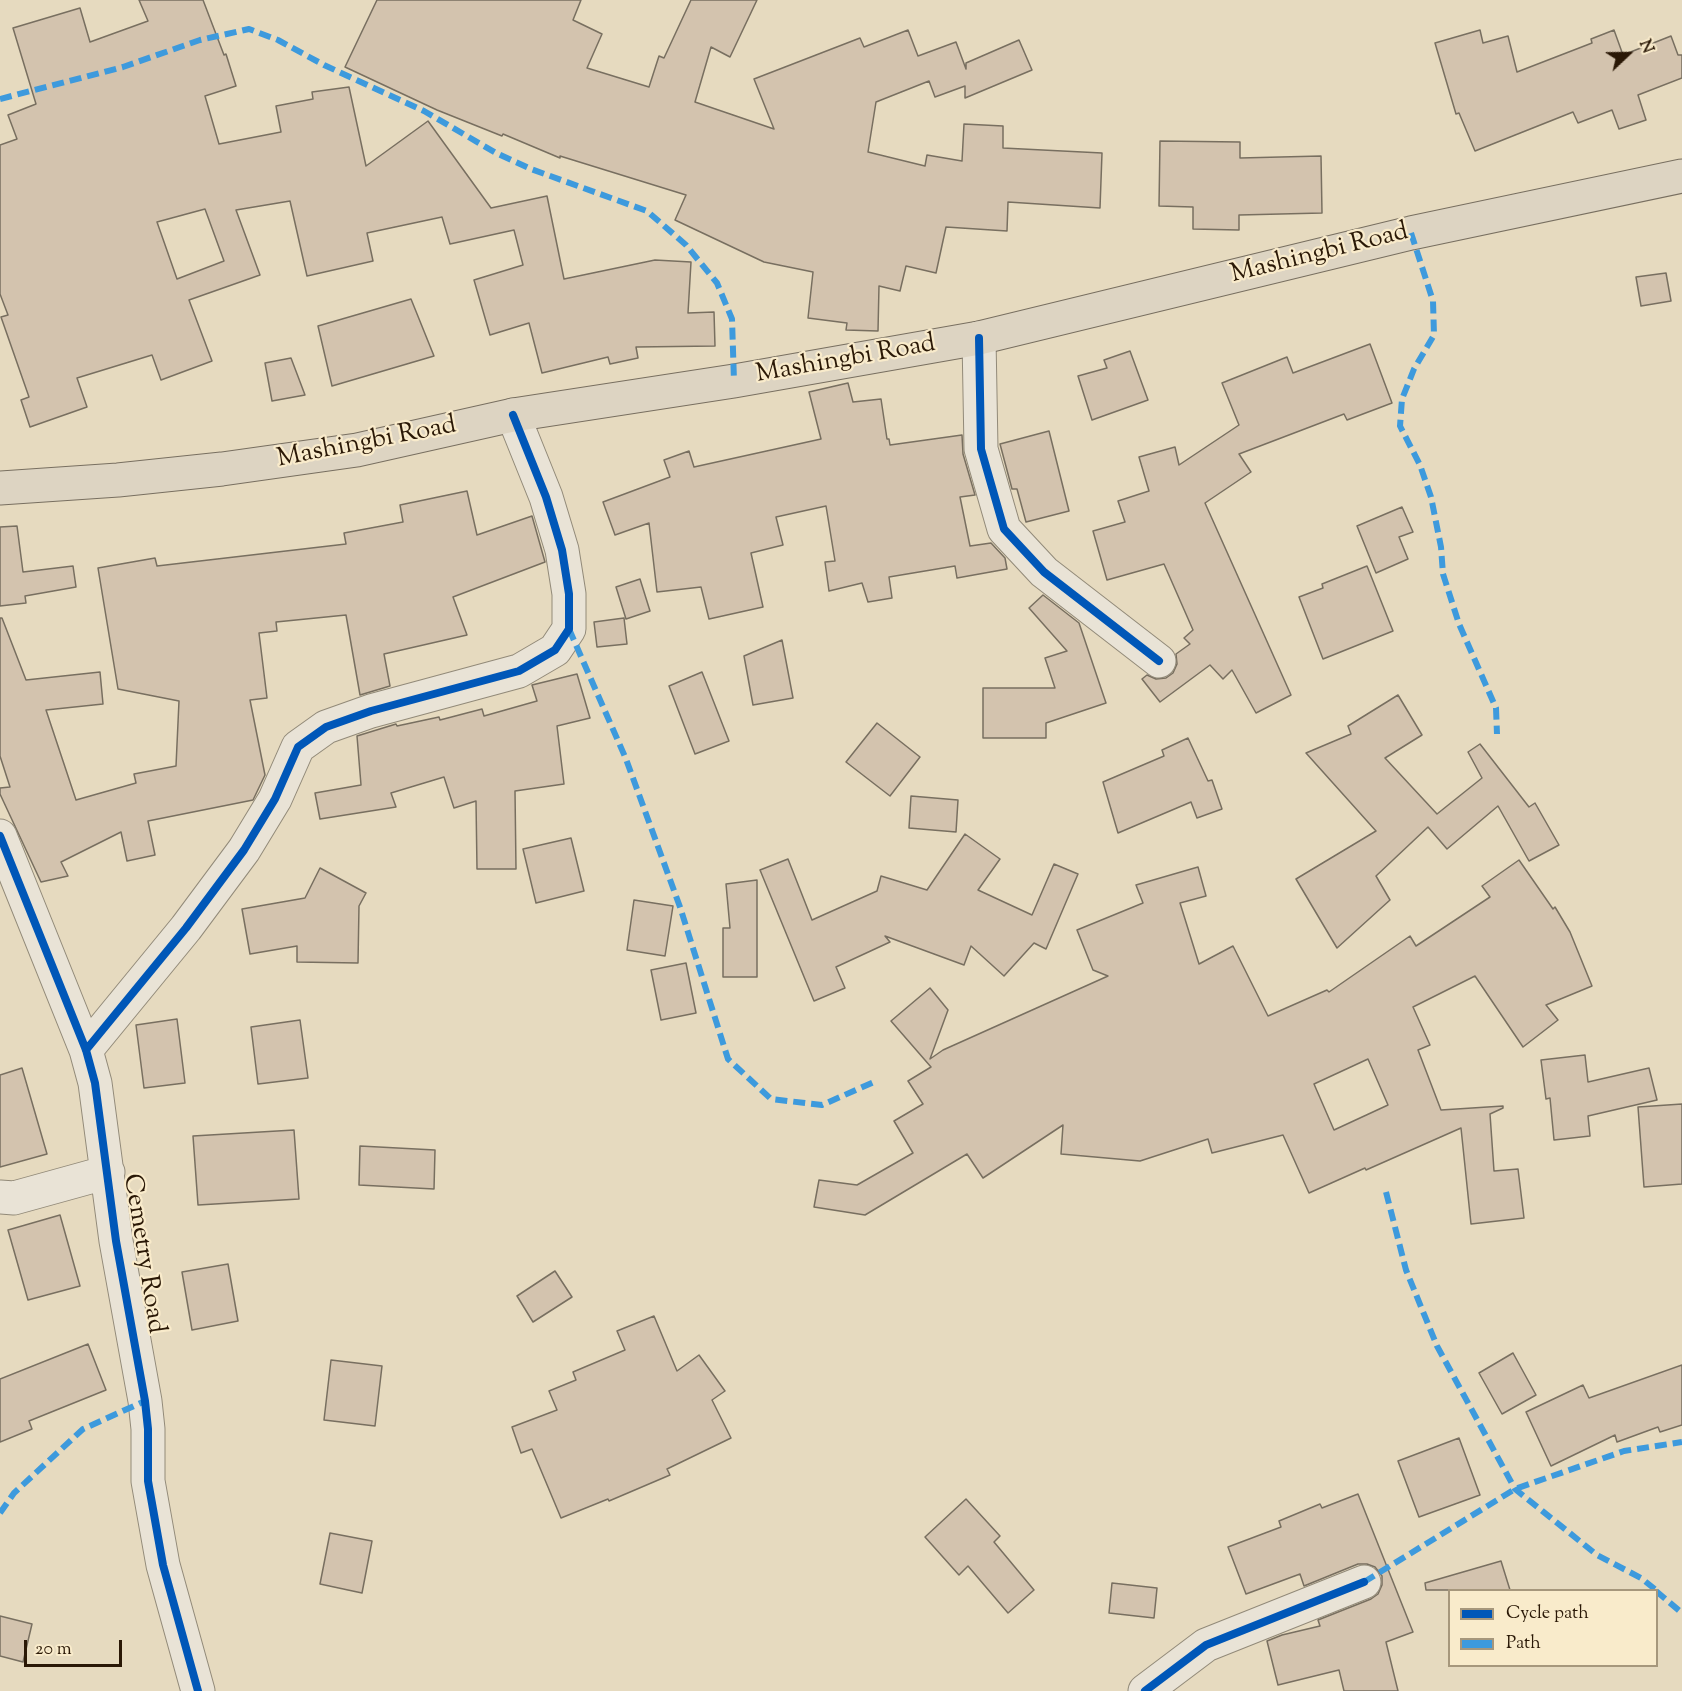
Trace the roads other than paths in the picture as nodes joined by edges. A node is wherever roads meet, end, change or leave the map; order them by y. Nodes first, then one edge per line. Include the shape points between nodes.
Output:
1 (1682, 176) edge
2 (979, 338) junction
3 (513, 415) junction
4 (0, 488) edge
5 (1159, 661) dead end
6 (0, 836) edge
7 (86, 1050) junction
8 (108, 1173) junction
9 (0, 1197) edge
10 (1364, 1582) dead end
11 (198, 1691) edge
12 (1145, 1691) edge

1 - 2 main road, Mashingbi Road via 1411,233
2 - 3 main road, Mashingbi Road
2 - 5 street via 981,449 1004,529 1044,572
3 - 4 main road, Mashingbi Road via 357,450 282,462
3 - 7 street via 546,497 562,550 569,594 569,629 555,650 519,671 326,727 298,747 275,799 244,850
6 - 7 street, Cemetry Road
7 - 8 street, Cemetry Road via 95,1083
8 - 9 street via 14,1198
8 - 11 street, Cemetry Road via 145,1401 148,1481 163,1565
10 - 12 street via 1206,1644

